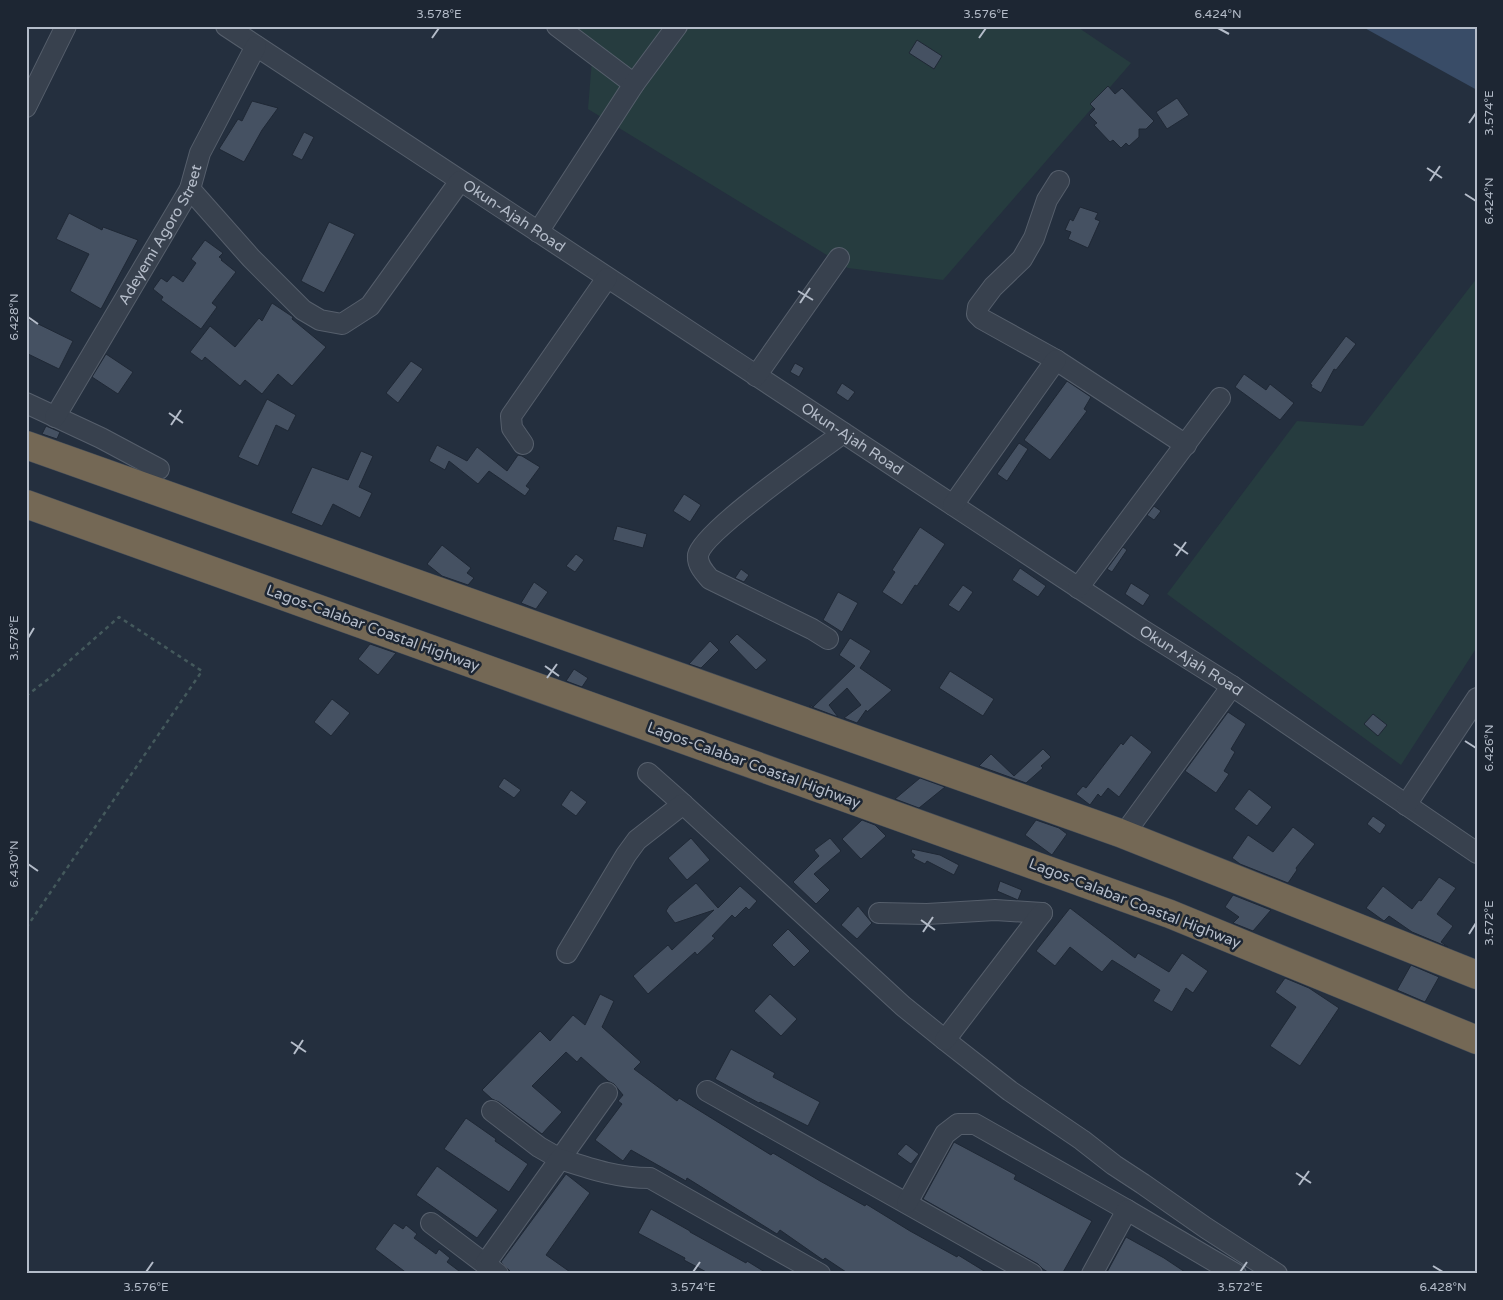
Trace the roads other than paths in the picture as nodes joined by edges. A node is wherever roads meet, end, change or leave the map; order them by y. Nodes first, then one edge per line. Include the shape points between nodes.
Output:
1 (66, 26) edge
2 (226, 26) edge
3 (557, 26) edge
4 (677, 26) edge
5 (256, 46) junction
6 (634, 84) junction
7 (26, 107) edge
8 (460, 181) junction
9 (1058, 181) dead end
10 (190, 189) junction
11 (538, 232) junction
12 (839, 258) dead end
13 (607, 278) junction
14 (1056, 360) junction
15 (756, 376) junction
16 (1220, 398) dead end
17 (26, 403) edge
18 (55, 416) junction
19 (843, 433) junction
20 (523, 444) dead end
21 (26, 445) edge
22 (1186, 445) junction
23 (159, 469) dead end
24 (26, 504) edge
25 (953, 505) junction
26 (1078, 588) junction
27 (828, 639) dead end
28 (1232, 686) junction
29 (1477, 698) edge
30 (648, 774) dead end
31 (683, 804) junction
32 (1406, 805) junction
33 (1130, 826) dead end
34 (1477, 853) edge
35 (879, 913) dead end
36 (567, 953) dead end
37 (1477, 975) edge
38 (945, 1040) junction
39 (1477, 1040) edge
40 (706, 1091) dead end
41 (607, 1093) dead end
42 (492, 1111) dead end
43 (560, 1159) junction
44 (907, 1203) junction
45 (1127, 1210) junction
46 (431, 1223) dead end
47 (492, 1269) edge
48 (820, 1274) edge
49 (1032, 1274) edge
50 (1092, 1274) edge
51 (1236, 1274) edge
52 (1278, 1274) edge

1 - 7 street
2 - 5 street, Okun-Ajah Road
3 - 6 street
4 - 6 street
5 - 8 street, Okun-Ajah Road
5 - 10 street, Adeyemi Agoro Street via 200,153
6 - 11 street
8 - 10 street via 370,306 342,324 320,320 302,310
8 - 11 street, Okun-Ajah Road
9 - 14 street via 1022,259 993,287 978,307 977,314
10 - 18 street, Adeyemi Agoro Street
11 - 13 street, Okun-Ajah Road
12 - 15 street
13 - 15 street, Okun-Ajah Road
13 - 20 street via 511,416 512,428
14 - 22 street
14 - 25 street
15 - 19 street, Okun-Ajah Road
16 - 22 street
17 - 18 street
18 - 23 street
19 - 25 street, Okun-Ajah Road
19 - 27 street via 742,508 715,533 698,555 699,565 710,579 812,628
21 - 37 highway via 1120,833
22 - 26 street
24 - 39 highway, Lagos-Calabar Coastal Highway via 1170,914
25 - 26 street, Okun-Ajah Road
26 - 28 street, Okun-Ajah Road
28 - 32 street, Okun-Ajah Road
28 - 33 street
29 - 32 street
30 - 31 street
31 - 36 street via 637,840
31 - 38 street via 869,975
32 - 34 street, Okun-Ajah Road
35 - 38 street via 995,910 1042,913
38 - 52 street via 1114,1165
40 - 44 street
41 - 43 street
42 - 43 street
43 - 47 street
43 - 48 street via 604,1173 650,1178
44 - 45 street via 945,1134 958,1124 976,1124
44 - 49 street
45 - 50 street
45 - 51 street
46 - 47 street

